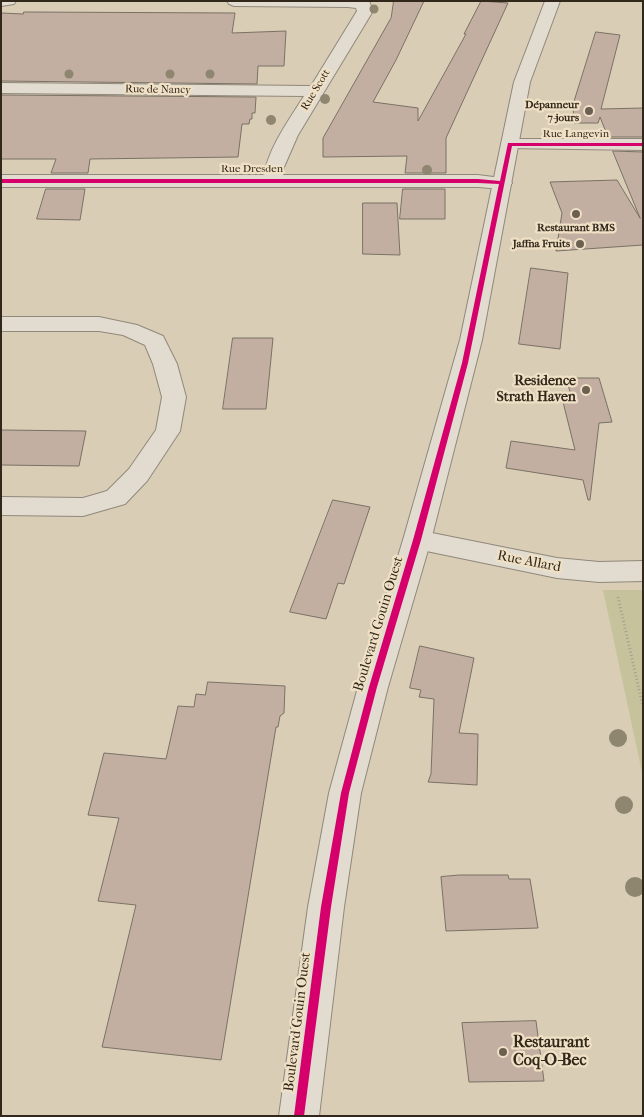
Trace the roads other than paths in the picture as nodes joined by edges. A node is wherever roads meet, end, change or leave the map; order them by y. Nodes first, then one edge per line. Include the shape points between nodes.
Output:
1 (1, 1) edge
2 (9, 1) edge
3 (234, 1) edge
4 (553, 1) edge
5 (1, 88) edge
6 (316, 91) junction
7 (510, 144) junction
8 (643, 145) edge
9 (1, 180) edge
10 (273, 180) junction
11 (502, 183) junction
12 (1, 324) edge
13 (1, 506) edge
14 (417, 540) junction
15 (643, 571) edge
16 (299, 1116) edge

1 - 2 street
3 - 6 street, Rue Scott via 363,4 365,11
4 - 7 street, Boulevard Gouin Ouest via 525,72
5 - 6 street, Rue de Nancy
6 - 10 street, Rue Scott via 289,135
7 - 8 street, Rue Langevin
7 - 11 street, Boulevard Gouin Ouest
9 - 10 street, Rue Dresden
10 - 11 street, Rue Dresden
11 - 14 street, Boulevard Gouin Ouest via 471,340
12 - 13 street via 99,324 130,330 155,341 174,397 168,431 138,475 116,498 83,507
14 - 15 street, Rue Allard via 543,566 580,571
14 - 16 street, Boulevard Gouin Ouest via 345,793 326,907

